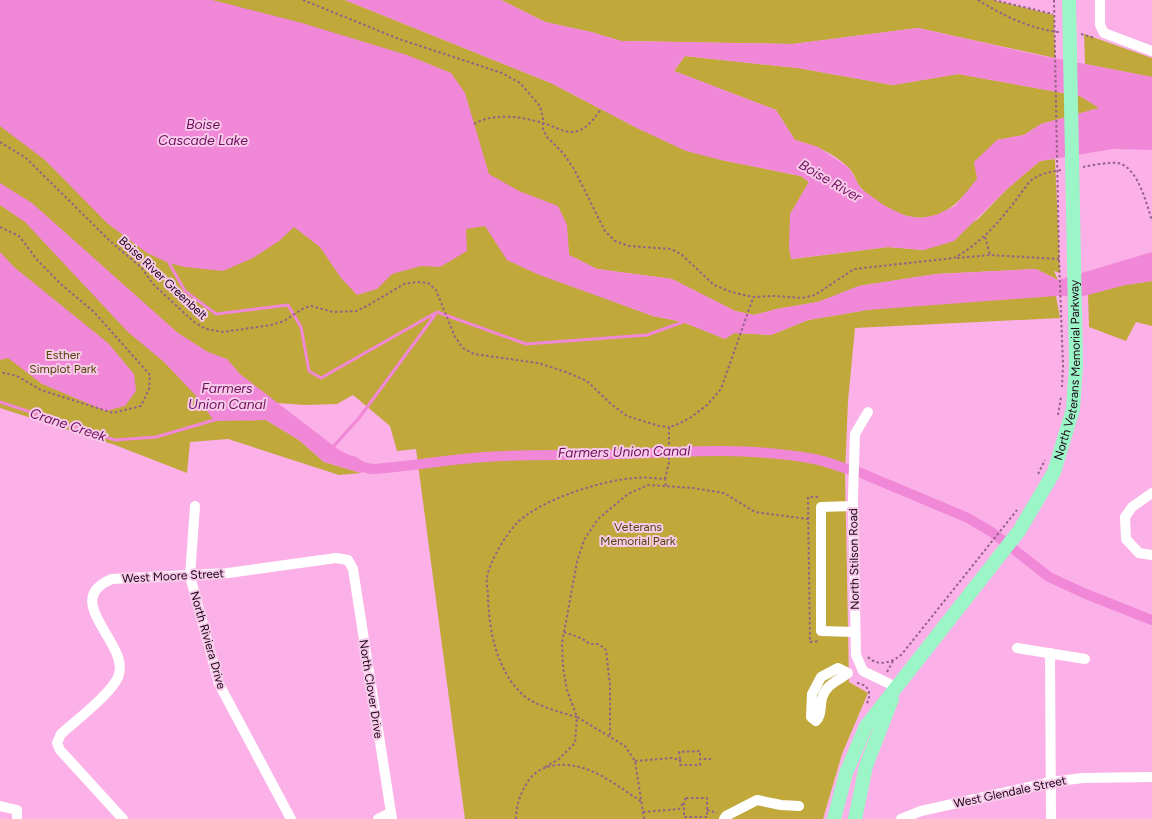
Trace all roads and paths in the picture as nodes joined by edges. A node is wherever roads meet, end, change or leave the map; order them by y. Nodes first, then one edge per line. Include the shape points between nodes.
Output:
1 (303, 0) edge
2 (994, 0) edge
3 (1054, 0) edge
4 (1069, 0) edge
5 (1100, 0) edge
6 (1054, 15) junction
7 (1152, 50) edge
8 (600, 109) dead end
9 (543, 123) junction
10 (474, 124) dead end
11 (0, 142) edge
12 (1079, 167) dead end
13 (1062, 170) dead end
14 (1152, 222) edge
15 (0, 227) edge
16 (985, 237) junction
17 (990, 256) junction
18 (954, 258) junction
19 (1059, 259) junction
20 (1067, 272) junction
21 (753, 297) junction
22 (1068, 330) junction
23 (0, 372) edge
24 (1062, 388) dead end
25 (1061, 397) dead end
26 (868, 412) dead end
27 (1056, 422) dead end
28 (669, 426) junction
29 (1047, 454) dead end
30 (1038, 474) dead end
31 (665, 478) junction
32 (666, 486) junction
33 (1152, 493) edge
34 (1020, 505) dead end
35 (195, 506) dead end
36 (853, 506) junction
37 (808, 519) dead end
38 (1152, 555) edge
39 (348, 560) joint
40 (190, 576) junction
41 (564, 632) junction
42 (855, 632) junction
43 (1018, 648) dead end
44 (865, 652) dead end
45 (1050, 653) junction
46 (1085, 658) dead end
47 (863, 671) junction
48 (848, 673) junction
49 (857, 683) dead end
50 (896, 687) junction
51 (871, 692) dead end
52 (577, 717) junction
53 (610, 736) junction
54 (700, 759) junction
55 (711, 759) dead end
56 (680, 760) junction
57 (635, 761) junction
58 (545, 767) junction
59 (1152, 777) edge
60 (1051, 782) junction
61 (684, 801) junction
62 (642, 802) junction
63 (0, 806) edge
64 (799, 806) dead end
65 (707, 810) junction
66 (643, 812) junction
67 (391, 816) edge
68 (721, 816) edge
69 (17, 819) edge
70 (123, 819) edge
71 (291, 819) edge
72 (378, 819) edge
73 (516, 819) edge
74 (644, 819) edge
75 (834, 819) edge
76 (855, 819) edge
77 (901, 819) edge
78 (1051, 819) edge

1 - 9 path via 399,39 502,72 520,83 534,98 542,112
2 - 6 path
3 - 6 path
4 - 20 main road, North Veterans Memorial Parkway via 1073,187
5 - 7 street via 1100,25 1104,33
6 - 19 path
8 - 9 path via 588,125 572,132
9 - 10 path via 508,117 489,118
9 - 21 path via 547,137 574,169 605,231 615,241 682,254 714,285
11 - 28 path, Boise River Greenbelt via 26,158 110,242 141,267 153,284 206,329 223,332 271,325 311,306 333,312 356,312 404,284 428,283 436,290 455,338 463,348 474,354 538,363 566,372 587,381 627,416
12 - 14 path via 1118,163 1128,169 1139,184
13 - 16 path via 1038,175
15 - 23 path via 19,236 38,261 94,312 150,375 149,389 141,406 113,413 41,390 17,376
16 - 17 path
16 - 18 path
17 - 18 path
17 - 19 path
18 - 21 path via 854,269 815,295 802,298
19 - 20 path
20 - 22 main road, North Veterans Memorial Parkway
20 - 22 path
21 - 28 path via 721,390 690,418
22 - 24 path
22 - 50 main road, North Veterans Memorial Parkway via 1076,365 1073,409 1054,472 1019,531
25 - 27 path
26 - 36 street, North Stilson Road via 855,434
28 - 31 path via 669,462
29 - 30 path
31 - 32 path
31 - 52 path via 634,478 603,484 570,492 540,507 517,524 496,555 487,577 493,640 504,670 522,695
32 - 37 path via 724,493 755,512
32 - 41 path via 648,485 628,494 598,519 584,540 577,562
33 - 38 street via 1132,507 1125,517 1126,539 1139,553
34 - 44 path via 902,654 893,661 877,663
35 - 40 street, North Riviera Drive
36 - 42 street, North Stilson Road
36 - 42 street via 821,507 821,631
39 - 40 street, West Moore Street via 336,558
39 - 67 street, North Clover Drive via 353,569
40 - 70 street, West Moore Street via 112,579 95,590 92,600 94,611 118,656 120,672 114,686 61,734 57,743
40 - 71 street, North Riviera Drive via 219,684
41 - 52 path via 562,667
41 - 53 path via 590,644 599,644 606,650
42 - 47 street, North Stilson Road via 856,655
43 - 45 street
45 - 46 street
45 - 60 street
47 - 48 street
47 - 50 street
48 - 48 street via 838,668 821,677 812,694 811,717 816,721 822,697 830,684
49 - 51 path
50 - 75 main road, North Veterans Memorial Parkway via 866,726 857,744
50 - 76 main road, North Veterans Memorial Parkway via 866,766
52 - 53 path
52 - 58 path via 575,743
53 - 57 path via 625,746
54 - 55 path
54 - 56 path via 700,765 680,765
54 - 56 path via 700,751 680,752
56 - 57 path
57 - 62 path
58 - 62 path via 575,765 592,771
58 - 73 path via 531,776 523,788
59 - 60 street, West Glendale Street
60 - 77 street, West Glendale Street via 921,811
60 - 78 street
61 - 65 path via 686,798 707,798
61 - 65 path via 684,817 707,818
61 - 66 path via 679,809
62 - 66 path
63 - 69 street via 17,810
64 - 68 street via 756,800
65 - 68 path
66 - 74 path
67 - 72 street

